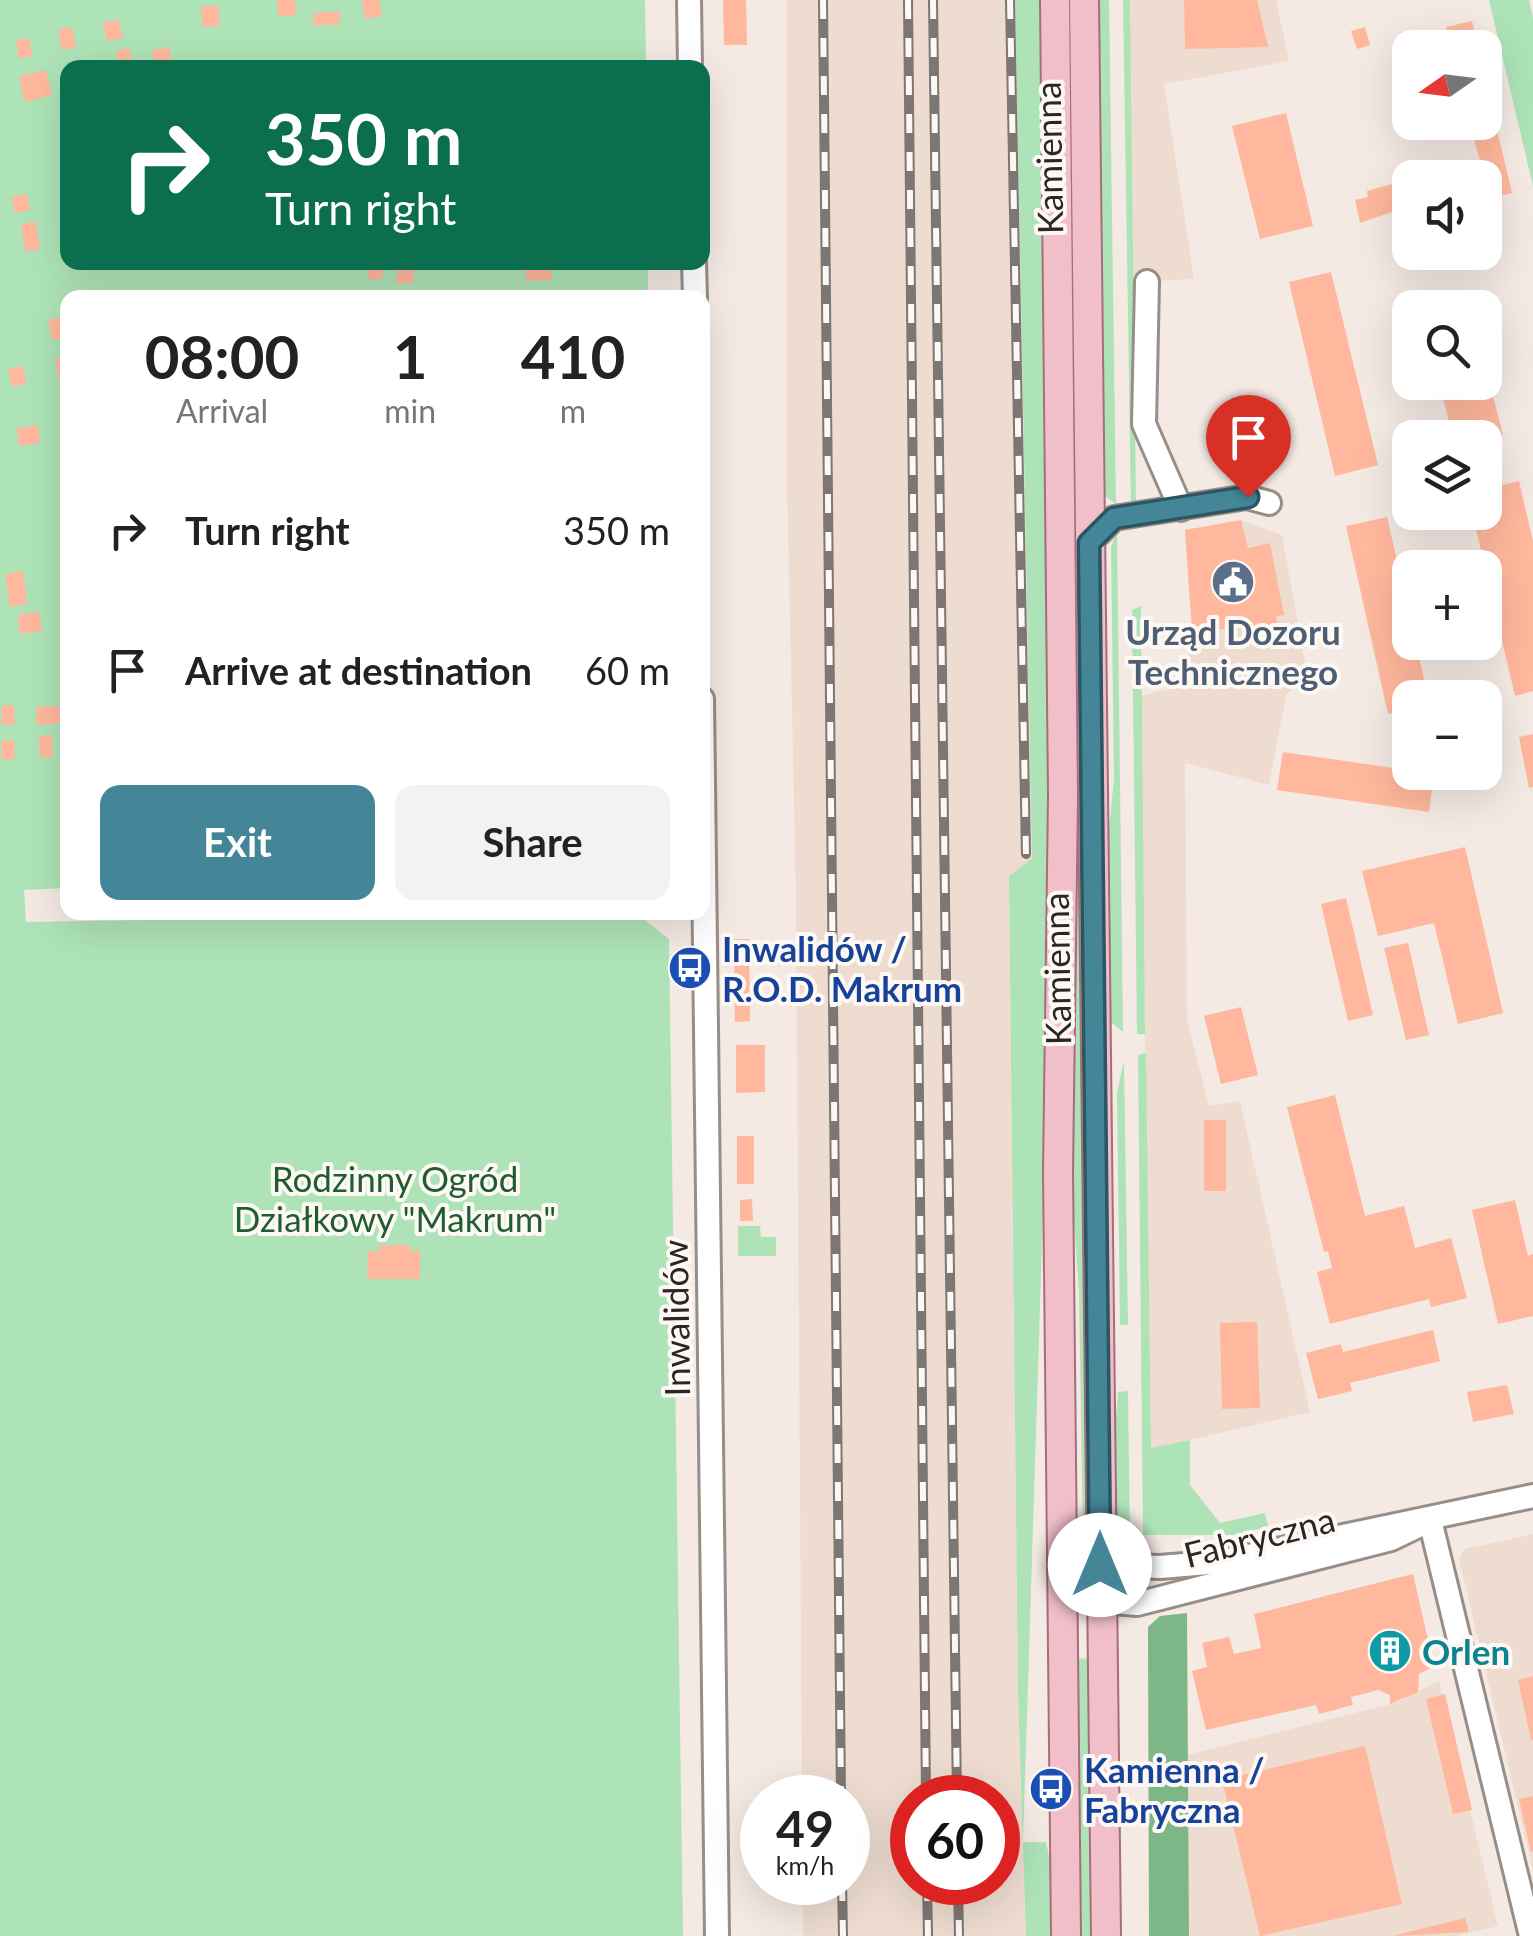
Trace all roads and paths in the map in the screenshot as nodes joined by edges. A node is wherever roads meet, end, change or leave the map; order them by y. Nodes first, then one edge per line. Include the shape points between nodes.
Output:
1 (689, 0) edge
2 (1055, 0) edge
3 (1084, 0) edge
4 (690, 60) edge
5 (1147, 282) dead end
6 (1089, 498) junction
7 (1269, 503) dead end
8 (1180, 509) junction
9 (1114, 518) junction
10 (1089, 543) junction
11 (705, 920) edge
12 (1533, 1496) edge
13 (1430, 1520) junction
14 (1100, 1565) junction
15 (1062, 1580) junction
16 (1102, 1601) junction
17 (717, 1936) edge
18 (1066, 1936) edge
19 (1106, 1936) edge
20 (1531, 1936) edge

1 - 4 street
2 - 15 main road, Kamienna
3 - 6 main road, Kamienna
5 - 8 street via 1144,424
6 - 9 street
6 - 10 main road, Kamienna
7 - 8 street via 1248,497
8 - 9 street
9 - 10 street
10 - 14 main road, Kamienna
11 - 17 street, Inwalidów
12 - 13 street, Fabryczna
13 - 14 street, Fabryczna via 1220,1562
13 - 16 street, Fabryczna via 1390,1540 1137,1604
13 - 20 street
14 - 15 street, Fabryczna
14 - 16 main road, Kamienna
15 - 16 street, Fabryczna
15 - 18 main road, Kamienna
16 - 19 main road, Kamienna

